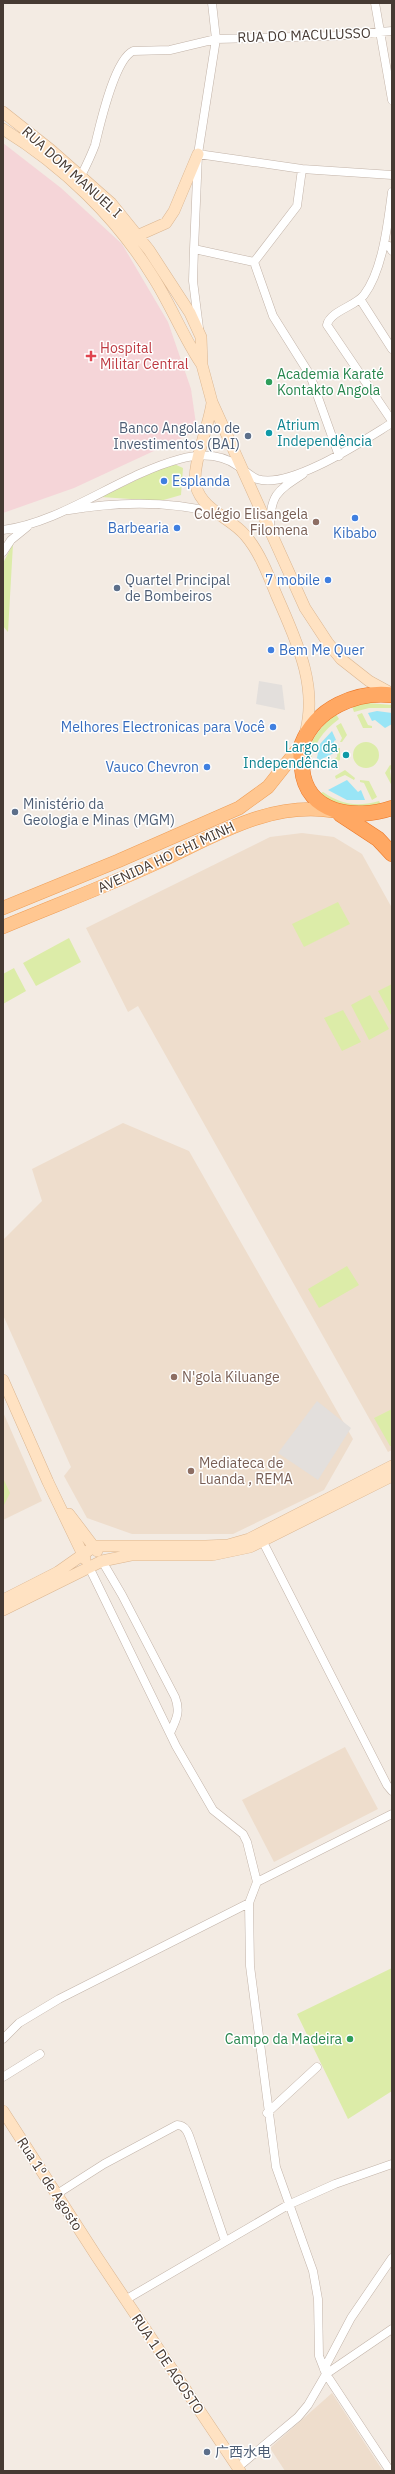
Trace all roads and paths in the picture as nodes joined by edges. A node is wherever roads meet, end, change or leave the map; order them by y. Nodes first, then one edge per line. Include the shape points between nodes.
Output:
1 (212, 3) edge
2 (375, 3) edge
3 (392, 31) edge
4 (380, 32) junction
5 (216, 39) junction
6 (392, 100) edge
7 (3, 112) edge
8 (3, 129) edge
9 (198, 154) junction
10 (302, 169) junction
11 (392, 175) edge
12 (81, 176) junction
13 (392, 192) edge
14 (138, 235) junction
15 (389, 247) edge
16 (194, 249) junction
17 (254, 262) junction
18 (360, 300) junction
19 (200, 337) junction
20 (392, 349) edge
21 (202, 365) junction
22 (212, 402) junction
23 (392, 422) edge
24 (198, 456) junction
25 (339, 456) junction
26 (241, 468) junction
27 (312, 469) junction
28 (56, 513) junction
29 (219, 514) junction
30 (29, 525) junction
31 (3, 530) edge
32 (270, 532) junction
33 (3, 552) edge
34 (392, 694) edge
35 (302, 744) junction
36 (392, 808) edge
37 (334, 811) junction
38 (392, 854) edge
39 (3, 908) edge
40 (3, 927) edge
41 (3, 1380) edge
42 (392, 1466) edge
43 (392, 1476) edge
44 (48, 1482) junction
45 (75, 1522) junction
46 (264, 1542) junction
47 (95, 1546) junction
48 (123, 1546) junction
49 (82, 1554) junction
50 (102, 1561) junction
51 (89, 1567) junction
52 (3, 1600) edge
53 (3, 1610) edge
54 (170, 1733) junction
55 (392, 1791) edge
56 (392, 1814) edge
57 (258, 1882) junction
58 (248, 1903) junction
59 (3, 2039) edge
60 (40, 2054) dead end
61 (317, 2067) dead end
62 (3, 2076) edge
63 (3, 2111) edge
64 (267, 2113) junction
65 (392, 2164) edge
66 (57, 2194) junction
67 (288, 2206) junction
68 (225, 2241) junction
69 (97, 2257) joint
70 (392, 2258) edge
71 (125, 2300) junction
72 (392, 2329) edge
73 (325, 2371) junction
74 (239, 2469) edge
75 (390, 2471) edge

1 - 5 street
2 - 4 street
3 - 4 street, RUA DO MACULUSSO
4 - 5 street, RUA DO MACULUSSO
4 - 6 street
5 - 9 street
5 - 12 street, RUA DO MACULUSSO via 170,50 138,50 129,53 108,97 95,144
7 - 12 street, RUA DOM MANUEL I
8 - 21 street, RUA DOM MANUEL I via 60,170 113,222 154,278 185,339
9 - 10 street
9 - 14 street via 166,223
9 - 16 street
10 - 11 street
10 - 17 street via 296,206
12 - 14 street, RUA DOM MANUEL I via 111,203
13 - 15 street
14 - 19 street, RUA DOM MANUEL I via 176,291
15 - 18 street
16 - 17 street
16 - 19 street via 194,281
17 - 25 street via 273,316 310,375
18 - 20 street
18 - 23 street via 330,318 327,325
19 - 21 street
21 - 22 street
22 - 24 street via 209,424
22 - 26 street
23 - 25 street
24 - 26 street via 223,458
24 - 28 street via 162,465
24 - 29 street via 195,480 198,492
25 - 27 street
26 - 27 street via 251,476 266,481
26 - 32 street
27 - 32 street via 279,489 275,495 271,507
28 - 29 street via 97,506 168,505
28 - 30 street
29 - 35 street via 237,526 251,542 298,646 309,691 307,727
30 - 31 street
30 - 33 street via 11,540
32 - 34 street via 303,603 333,651 369,681
34 - 35 highway via 368,694 343,702 320,719
35 - 37 highway via 302,775 306,787 319,803
35 - 39 main road, AVENIDA HO CHI MINH via 268,787 239,808
36 - 37 highway via 369,814
37 - 38 highway via 378,838
37 - 40 main road, AVENIDA HO CHI MINH via 292,809 243,821 154,864
41 - 44 street
42 - 48 street via 249,1539 206,1546
43 - 46 street
44 - 45 street
44 - 49 street
45 - 47 street
45 - 48 street via 100,1540
46 - 50 street via 223,1554 131,1555
46 - 55 street
47 - 48 street
47 - 49 street
47 - 50 street
49 - 51 street
49 - 52 street via 58,1572
50 - 51 street
50 - 54 street via 179,1706
51 - 53 street
51 - 54 street
54 - 57 street via 213,1810 243,1834
56 - 57 street
57 - 58 street
58 - 59 street via 59,1999 19,2023
58 - 64 street via 249,1958 257,2009
60 - 62 street
61 - 64 street
63 - 66 street, Rua 1º de Agosto
64 - 67 street via 276,2167
65 - 67 street via 335,2184
66 - 68 street via 104,2164 177,2125 182,2125 186,2128 192,2144
66 - 69 street, Rua 1º de Agosto
67 - 68 street
67 - 73 street via 313,2271 318,2298 319,2356
68 - 71 street
69 - 71 street, RUA 1 DE AGOSTO
70 - 73 street via 351,2318
71 - 74 street, RUA 1 DE AGOSTO
72 - 73 street
73 - 74 street via 308,2405 298,2417
73 - 75 street

